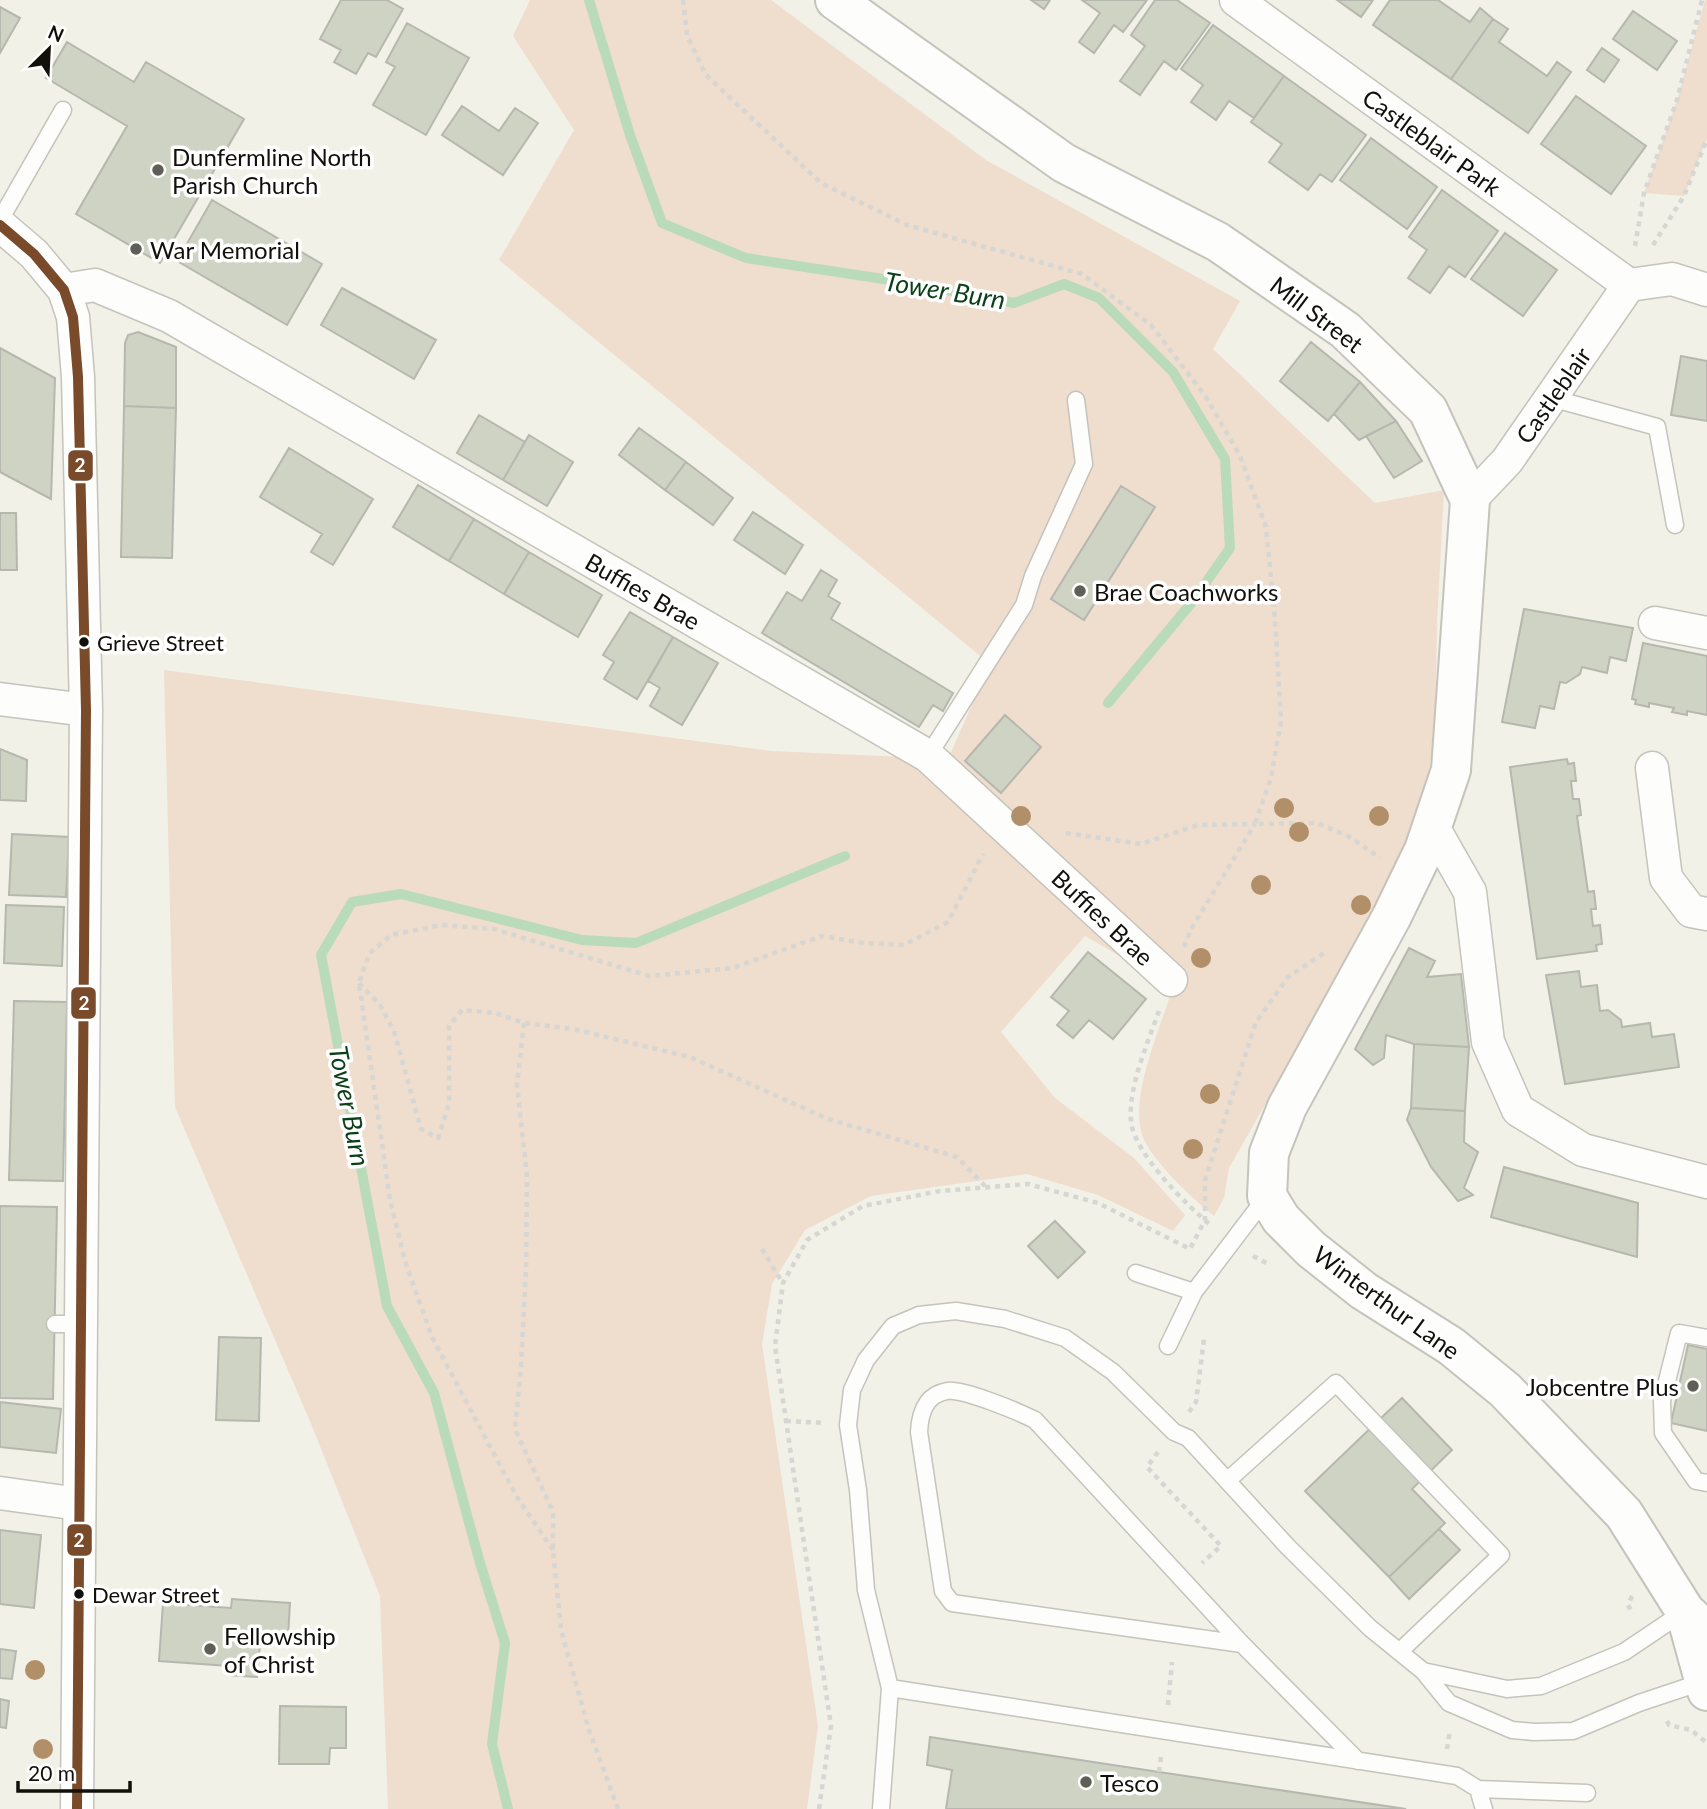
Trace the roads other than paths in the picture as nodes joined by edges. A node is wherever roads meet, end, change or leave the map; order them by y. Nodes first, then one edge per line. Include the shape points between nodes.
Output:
1 (835, 0) edge
2 (1236, 0) edge
3 (63, 110) dead end
4 (0, 223) edge
5 (1707, 271) edge
6 (1672, 279) junction
7 (1629, 285) junction
8 (64, 290) junction
9 (1707, 290) edge
10 (1550, 398) junction
11 (1076, 400) dead end
12 (1470, 500) junction
13 (1675, 525) dead end
14 (1654, 623) dead end
15 (1707, 633) edge
16 (0, 699) edge
17 (86, 710) junction
18 (928, 756) junction
19 (1652, 768) dead end
20 (1433, 827) junction
21 (1707, 914) edge
22 (1171, 980) road end
23 (1707, 1182) edge
24 (1267, 1196) junction
25 (1136, 1273) dead end
26 (1194, 1292) junction
27 (1707, 1338) edge
28 (1168, 1346) dead end
29 (1227, 1481) junction
30 (1707, 1483) edge
31 (0, 1493) edge
32 (79, 1504) junction
33 (1696, 1622) edge
34 (1242, 1644) junction
35 (1399, 1652) junction
36 (1423, 1671) junction
37 (1706, 1684) edge
38 (890, 1688) junction
39 (1358, 1761) junction
40 (1478, 1789) junction
41 (1587, 1793) dead end
42 (77, 1809) edge
43 (881, 1809) edge
44 (1484, 1809) edge

1 - 12 street, Mill Street via 1064,163 1218,242 1345,330 1428,411
2 - 7 street, Castleblair Park
3 - 4 lane
4 - 8 street
5 - 6 street
6 - 7 street
6 - 9 street
7 - 10 street, Castleblair
8 - 17 street via 73,317 78,377
8 - 18 street, Buffies Brae via 95,285 169,316
10 - 12 street, Castleblair via 1507,461
10 - 13 lane via 1657,427
11 - 18 lane via 1084,464 1024,605
12 - 20 street, Mill Street via 1451,770
14 - 15 street
16 - 17 street
17 - 32 street via 67,1324
18 - 22 street, Buffies Brae
19 - 21 street via 1666,878 1691,911
20 - 23 street via 1470,892 1488,1042 1518,1110 1583,1150
20 - 24 street via 1391,918 1287,1107 1269,1153
24 - 26 lane
24 - 33 street, Winterthur Lane via 1281,1219 1311,1249 1364,1291 1451,1346 1505,1390 1624,1514
25 - 26 lane
26 - 28 lane
27 - 30 lane via 1679,1333 1662,1401 1663,1433 1696,1481
29 - 35 lane via 1297,1556
29 - 35 lane via 1336,1383 1501,1555
29 - 38 lane via 1188,1438 1174,1432 1114,1372 1065,1338 1005,1319 956,1311 919,1315 894,1326 866,1360 852,1390 848,1425 866,1590
31 - 32 street
32 - 42 street
33 - 36 lane via 1646,1637 1541,1686 1507,1689
33 - 37 street
34 - 34 lane via 1035,1420 1004,1405 948,1390 930,1398 919,1413 919,1432 943,1591 952,1604
34 - 39 lane
35 - 36 lane
36 - 37 lane via 1449,1703 1511,1730 1534,1732 1573,1731 1653,1698
38 - 39 lane
38 - 43 lane
39 - 40 lane via 1457,1776
40 - 41 lane
40 - 44 lane

